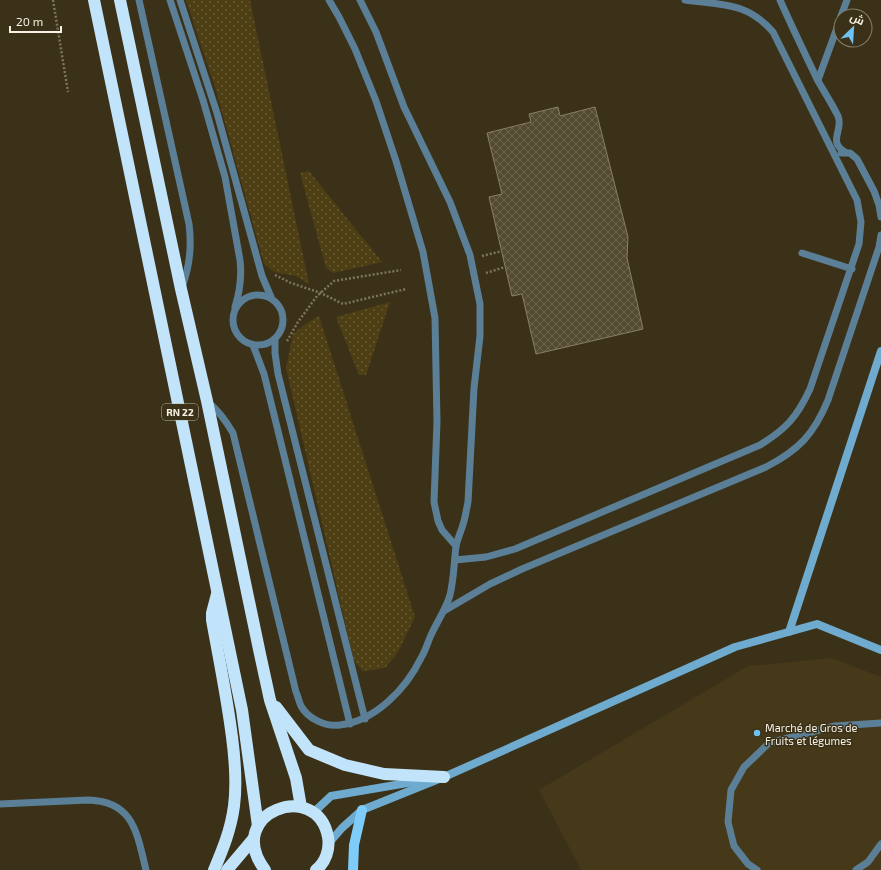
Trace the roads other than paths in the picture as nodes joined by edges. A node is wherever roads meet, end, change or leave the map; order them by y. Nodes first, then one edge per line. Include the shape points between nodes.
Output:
1 (94, 0) edge
2 (120, 0) edge
3 (139, 0) edge
4 (170, 0) edge
5 (180, 0) edge
6 (329, 0) edge
7 (360, 0) edge
8 (685, 0) edge
9 (780, 0) edge
10 (833, 38) edge
11 (818, 80) junction
12 (845, 152) junction
13 (835, 155) junction
14 (881, 217) edge
15 (881, 235) edge
16 (802, 253) dead end
17 (852, 269) junction
18 (181, 289) junction
19 (270, 297) junction
20 (235, 307) junction
21 (275, 339) junction
22 (253, 345) junction
23 (881, 351) edge
24 (207, 401) junction
25 (456, 546) junction
26 (456, 560) junction
27 (218, 591) junction
28 (444, 611) junction
29 (789, 632) junction
30 (881, 650) edge
31 (270, 700) junction
32 (364, 719) junction
33 (881, 723) edge
34 (350, 724) junction
35 (444, 777) junction
36 (0, 804) edge
37 (301, 807) junction
38 (362, 810) junction
39 (313, 813) junction
40 (258, 826) junction
41 (254, 838) junction
42 (329, 843) junction
43 (881, 844) edge
44 (318, 869) edge
45 (146, 870) edge
46 (214, 870) edge
47 (227, 870) edge
48 (266, 870) edge
49 (353, 870) edge
50 (757, 870) edge
51 (856, 870) edge

1 - 27 highway, RN 22
2 - 18 highway, RN 22
3 - 18 lane via 190,231 189,264
4 - 20 lane via 203,100 224,177 240,260 240,284
5 - 19 lane via 217,113
6 - 25 lane via 355,49 376,101 423,252 435,318 437,422 434,502 442,530
7 - 25 lane via 376,32 404,107 450,202 470,255 480,304 468,502
8 - 13 lane via 732,6 755,15 765,23 779,43
9 - 11 lane
10 - 11 lane
11 - 12 lane via 839,118 836,142
12 - 13 lane
12 - 14 lane via 854,156 860,163 874,191
13 - 17 lane via 857,200 860,216 861,233
15 - 28 lane via 828,400 817,423 798,447 766,467 522,569
16 - 17 lane
17 - 26 lane via 810,389 794,417 776,435 760,445 515,549 486,557
18 - 24 highway, RN 22
19 - 20 lane via 255,294 247,296
19 - 21 lane via 277,302 284,317 283,325
20 - 22 lane via 232,323 235,331 239,337
21 - 22 lane via 269,343
21 - 32 lane via 278,374
22 - 34 lane via 264,374
23 - 29 main road
24 - 31 highway, RN 22
24 - 34 lane via 218,410 233,433 301,707 310,717 323,724
25 - 26 lane
26 - 28 lane
27 - 40 highway, RN 22 via 245,725
27 - 46 highway via 212,620 228,707 236,786 225,846
28 - 32 lane via 411,676 398,692
29 - 30 main road via 817,624
29 - 35 main road via 735,648
31 - 35 highway via 309,750 345,766 384,774
31 - 37 highway, RN 22 via 296,778
32 - 34 lane
33 - 50 lane via 836,726 769,743 744,767 731,790 728,822 734,846 748,864
35 - 38 main road
35 - 39 main road via 331,796
36 - 45 lane via 98,800 117,807 136,830
37 - 39 highway
37 - 40 highway via 276,809
38 - 42 main road
38 - 49 main road via 354,845
39 - 42 highway via 327,831
40 - 41 highway
41 - 47 highway
41 - 48 highway via 258,861
42 - 44 highway via 328,852
43 - 51 lane via 868,862

